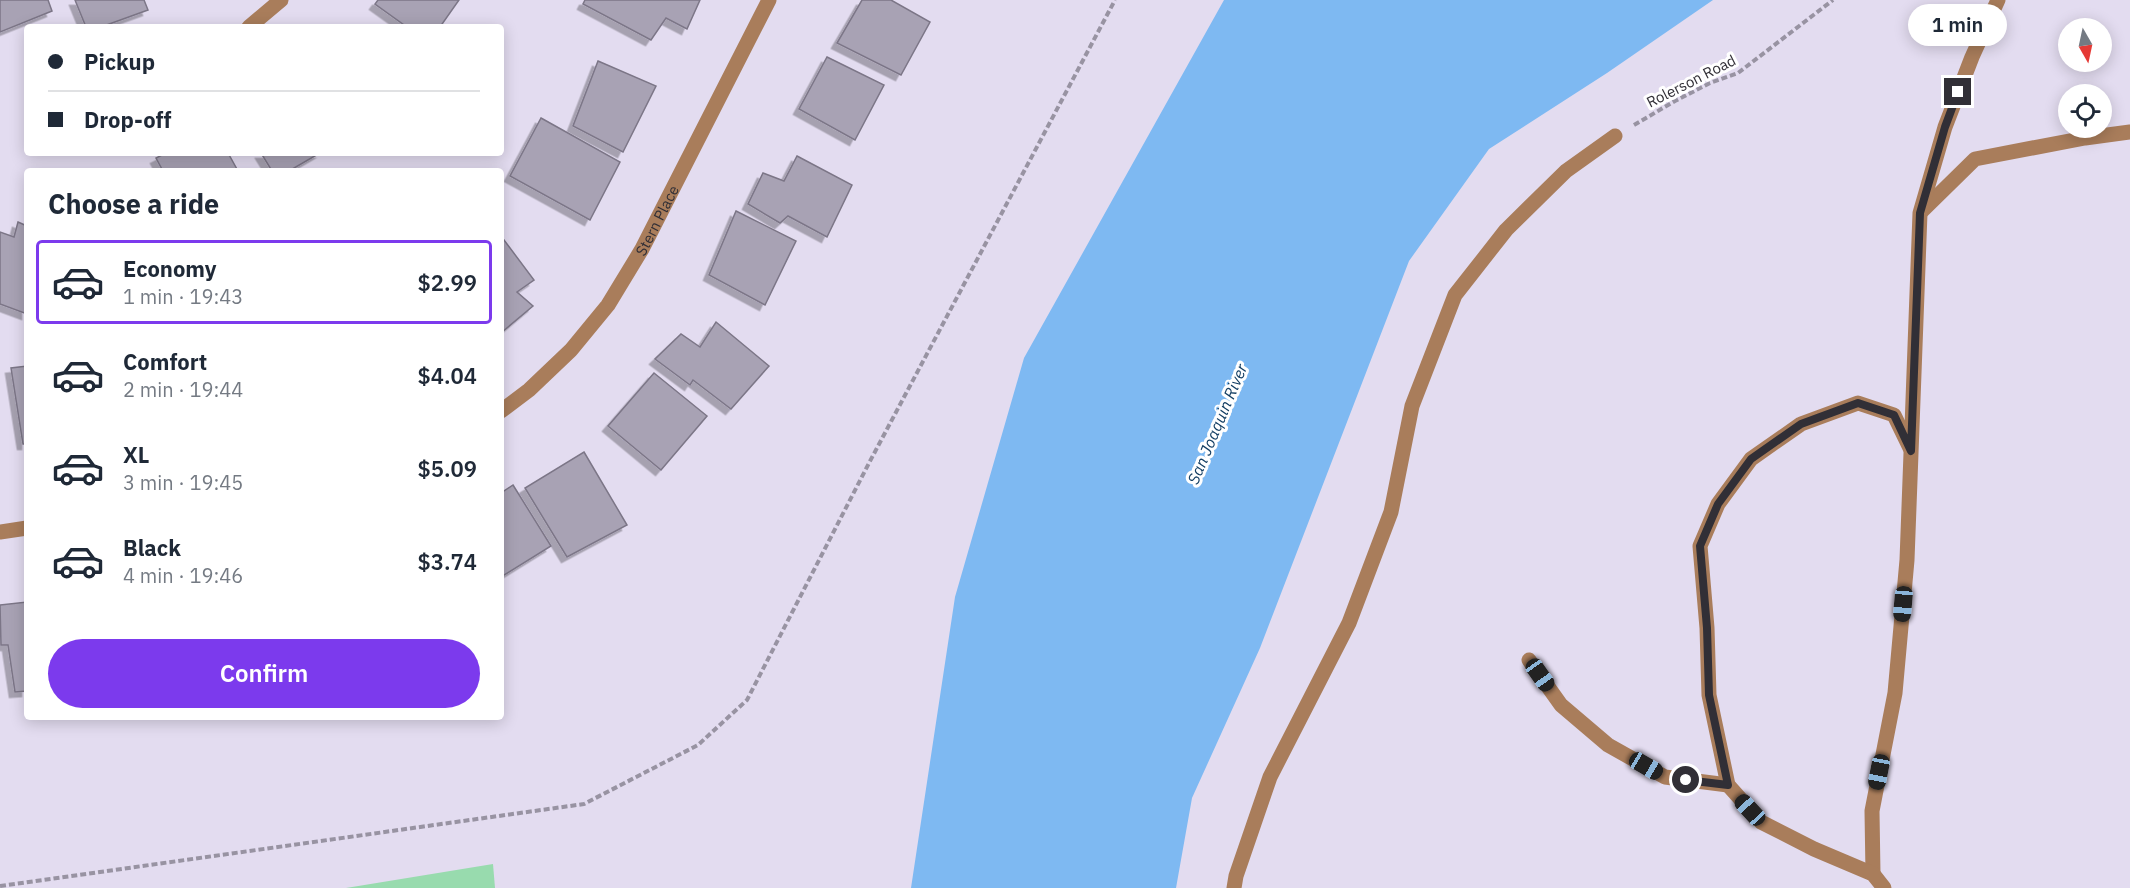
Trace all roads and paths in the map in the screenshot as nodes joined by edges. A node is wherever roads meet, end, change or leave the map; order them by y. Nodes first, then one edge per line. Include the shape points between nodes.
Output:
1 (281, 0) edge
2 (769, 0) edge
3 (1115, 0) edge
4 (1833, 0) edge
5 (1998, 0) edge
6 (253, 24) edge
7 (2130, 132) edge
8 (1615, 136) joint
9 (1920, 213) junction
10 (504, 409) edge
11 (1911, 451) junction
12 (24, 528) edge
13 (0, 532) edge
14 (1529, 660) dead end
15 (1728, 785) junction
16 (1873, 874) junction
17 (0, 886) edge
18 (1234, 888) edge
19 (1884, 888) edge

1 - 6 street
2 - 10 street, Stern Place via 642,249 608,305 571,350
3 - 17 path via 747,700 698,745 585,804
4 - 8 path, Rolerson Road via 1738,73 1675,101
5 - 9 street via 1945,127
7 - 9 street via 1975,159
8 - 18 street via 1566,171 1521,215 1455,295 1412,406 1391,512 1349,623 1270,777
9 - 11 street
11 - 15 street via 1894,415 1858,403 1801,424 1751,459 1718,504 1700,546 1709,695
11 - 16 street via 1907,560 1895,693 1872,812
12 - 13 street
14 - 15 street via 1561,705 1608,745 1665,777
15 - 16 street via 1761,822
16 - 19 street

